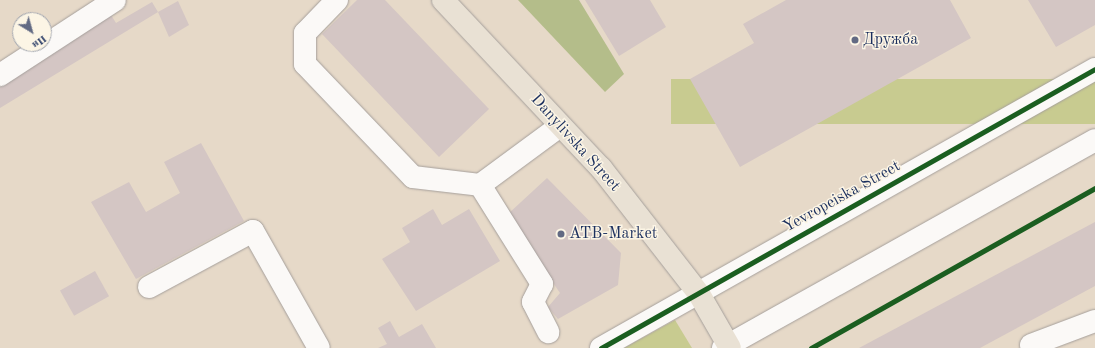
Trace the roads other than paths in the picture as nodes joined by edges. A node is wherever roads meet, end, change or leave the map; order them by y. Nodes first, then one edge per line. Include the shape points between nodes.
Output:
1 (115, 0) edge
2 (337, 0) edge
3 (443, 0) edge
4 (1095, 69) edge
5 (0, 75) edge
6 (560, 126) junction
7 (1093, 147) edge
8 (480, 185) junction
9 (149, 287) dead end
10 (699, 294) junction
11 (1095, 321) edge
12 (548, 332) dead end
13 (1031, 345) dead end
14 (727, 347) edge
15 (319, 348) edge
16 (601, 348) edge

1 - 5 street
2 - 8 street via 305,33 305,64 413,177
3 - 6 main road, Danylivska Street
4 - 10 street, Yevropeiska Street
6 - 8 street
6 - 10 main road, Danylivska Street via 600,168
7 - 14 street
8 - 12 street via 542,284 533,302
9 - 15 street via 253,231
10 - 14 main road, Danylivska Street
10 - 16 street, Yevropeiska Street
11 - 13 street

